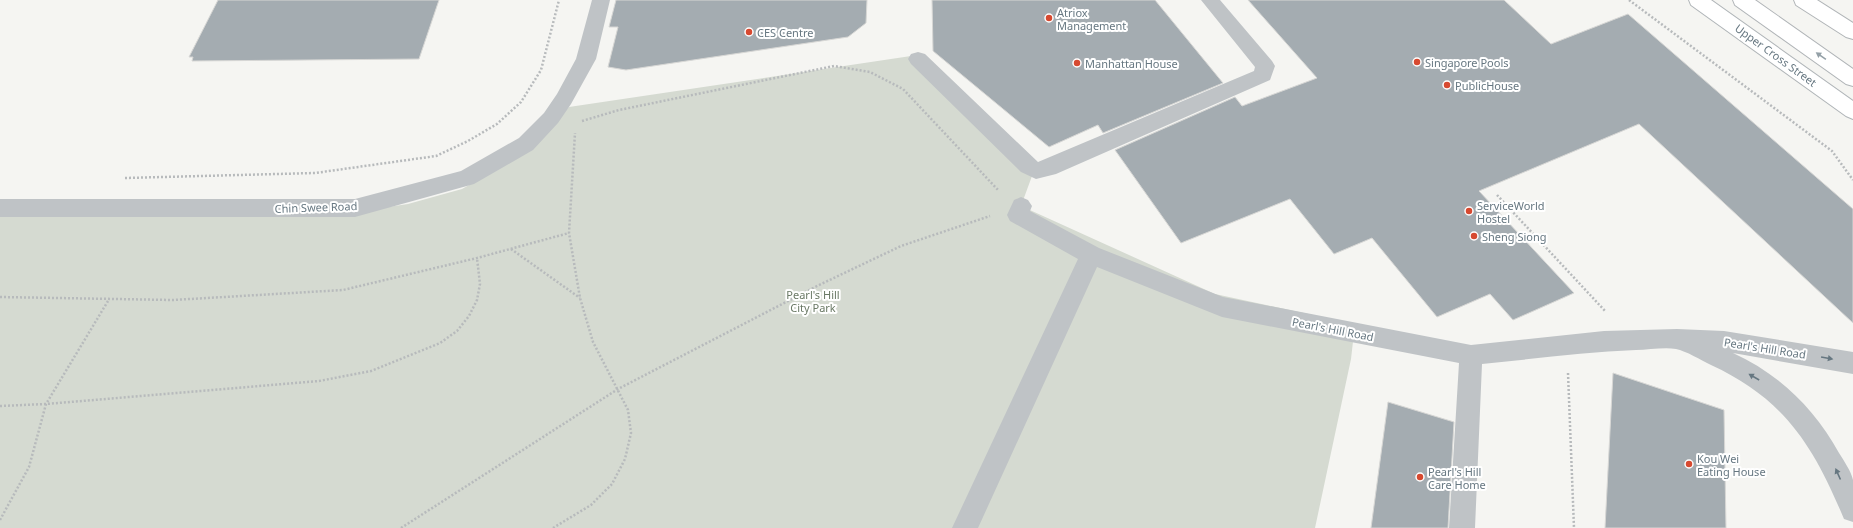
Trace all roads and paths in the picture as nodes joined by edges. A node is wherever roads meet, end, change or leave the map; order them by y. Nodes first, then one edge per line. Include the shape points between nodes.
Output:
1 (559, 0) edge
2 (601, 0) edge
3 (1210, 0) edge
4 (1629, 0) edge
5 (1698, 0) edge
6 (1742, 0) edge
7 (1804, 0) edge
8 (1853, 32) edge
9 (918, 59) dead end
10 (1853, 79) edge
11 (564, 99) junction
12 (1853, 111) edge
13 (576, 122) junction
14 (121, 178) dead end
15 (1853, 180) edge
16 (1497, 196) dead end
17 (1021, 206) junction
18 (0, 208) edge
19 (569, 233) junction
20 (511, 249) junction
21 (1091, 255) junction
22 (477, 258) junction
23 (0, 297) edge
24 (580, 298) junction
25 (109, 300) junction
26 (1606, 313) dead end
27 (1677, 339) junction
28 (1472, 355) junction
29 (1853, 363) edge
30 (1568, 372) dead end
31 (618, 389) junction
32 (46, 404) junction
33 (0, 406) edge
34 (1853, 510) edge
35 (0, 520) edge
36 (401, 528) edge
37 (553, 528) edge
38 (965, 528) edge
39 (1462, 528) edge
40 (1574, 528) edge

1 - 14 path via 541,70 521,102 497,124 436,156 315,173
2 - 11 street, Chin Swee Road via 586,59
3 - 9 street via 1266,66 1263,75 1049,168 1036,171
4 - 15 path via 1832,151
5 - 12 main road, Upper Cross Street
10 -> 6 main road
7 - 8 main road
11 - 13 path
11 - 18 street, Chin Swee Road via 551,118 526,144 467,178 355,208
13 - 17 path via 619,110 834,66 860,67 884,75 903,89 999,191
13 - 19 path
16 - 26 path
17 - 21 street, Pearl's Hill Road via 1018,215
17 - 31 path via 901,246 817,286
19 - 20 path
19 - 24 path
20 - 22 path
20 - 24 path
21 - 28 street, Pearl's Hill Road via 1222,307
21 - 38 street
22 - 25 path via 343,290 173,300
22 - 32 path via 480,284 477,300 469,316 457,330 440,343 371,371 319,381
23 - 25 path
24 - 31 path via 593,342
25 - 32 path
27 - 28 street, Pearl's Hill Road via 1604,342
27 -> 29 street, Pearl's Hill Road via 1724,341
34 -> 27 street, Pearl's Hill Road via 1831,459 1792,407 1759,378
28 - 39 street
30 - 40 path
31 - 36 path
31 - 37 path via 628,410 631,433 625,459 612,484 591,505
32 - 33 path
32 - 35 path via 29,467

